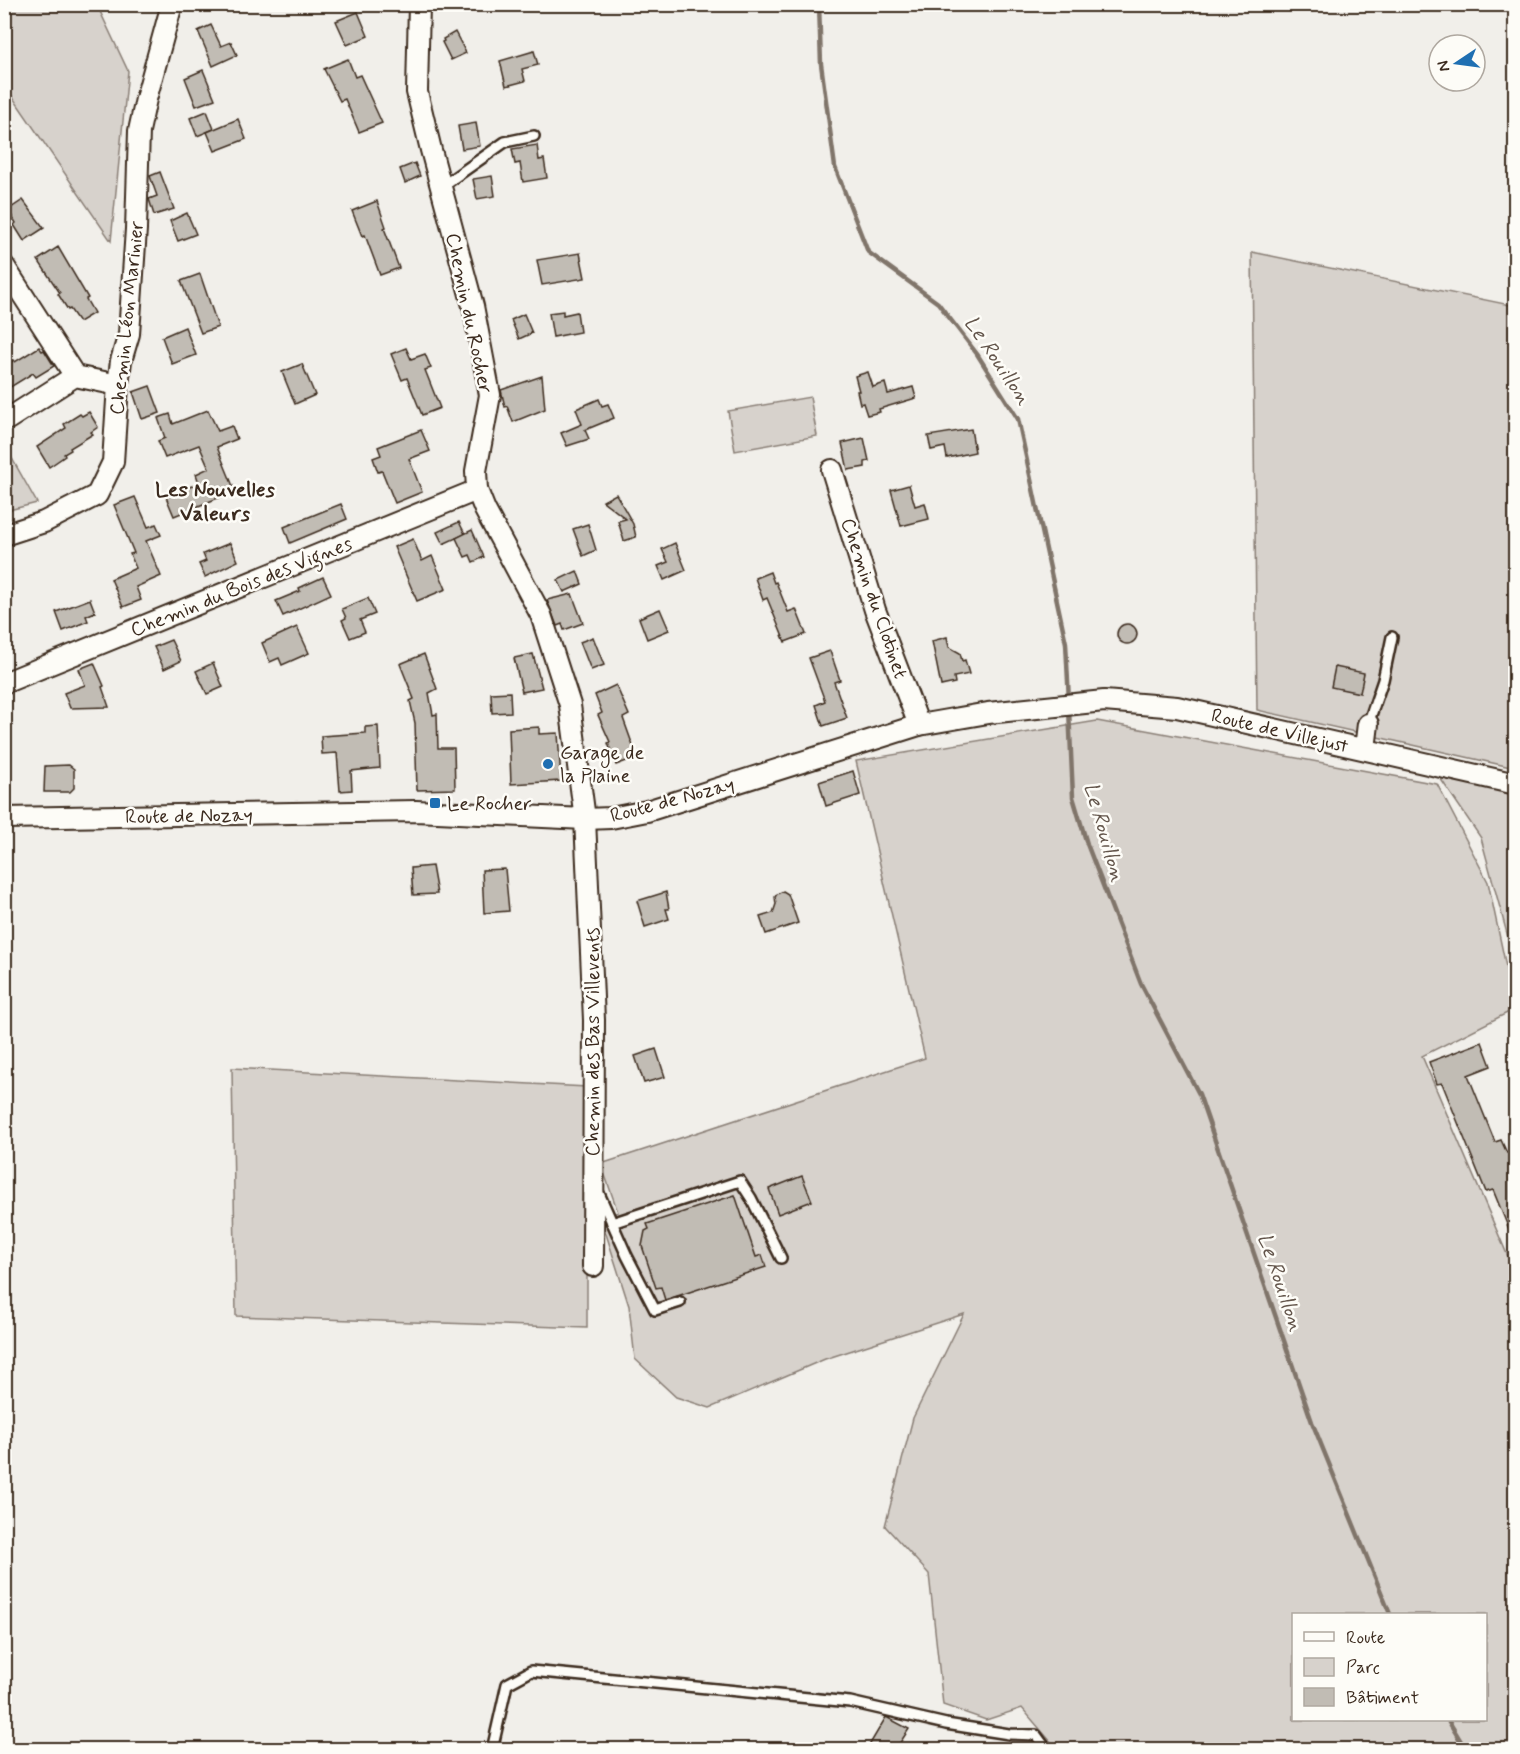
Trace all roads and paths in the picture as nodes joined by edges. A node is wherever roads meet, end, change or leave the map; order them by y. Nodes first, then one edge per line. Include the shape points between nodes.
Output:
1 (172, 4) edge
2 (420, 4) edge
3 (534, 136) dead end
4 (441, 187) junction
5 (4, 266) edge
6 (75, 376) junction
7 (118, 385) junction
8 (8, 419) dead end
9 (832, 470) dead end
10 (477, 490) junction
11 (4, 535) edge
12 (1392, 637) dead end
13 (4, 683) edge
14 (1042, 706) joint
15 (1368, 724) joint
16 (919, 725) junction
17 (1365, 749) junction
18 (1515, 784) edge
19 (4, 818) edge
20 (585, 819) junction
21 (593, 1178) junction
22 (612, 1222) junction
23 (781, 1258) dead end
24 (593, 1266) dead end
25 (680, 1302) dead end
26 (492, 1749) edge
27 (1047, 1749) edge

1 - 7 street, Chemin Léon Marinier via 139,132 129,334
2 - 4 street, Chemin du Rocher via 417,92
3 - 4 lane via 505,142
4 - 10 street, Chemin du Rocher via 473,306 490,395 476,471
5 - 6 street
6 - 7 street
6 - 8 street
7 - 11 street, Chemin Léon Marinier via 113,462 97,495 44,522
9 - 16 street, Chemin du Clotinet via 875,610
10 - 13 street, Chemin du Bois des Vignes
10 - 20 street, Chemin du Rocher via 541,615 570,705
12 - 15 lane
14 - 16 street, Route de Nozay
14 - 17 street, Route de Villejust via 1104,700 1177,707
15 - 17 street
16 - 20 street, Route de Nozay via 646,810
17 - 18 street, Route de Villejust
19 - 20 street, Route de Nozay via 416,811
20 - 21 street, Chemin des Bas Villevents via 594,1020
21 - 22 lane
21 - 24 street, Chemin des Bas Villevents
22 - 23 lane via 740,1181
22 - 25 lane via 655,1310
26 - 27 lane via 507,1683 531,1671 850,1702 946,1724 1036,1736

